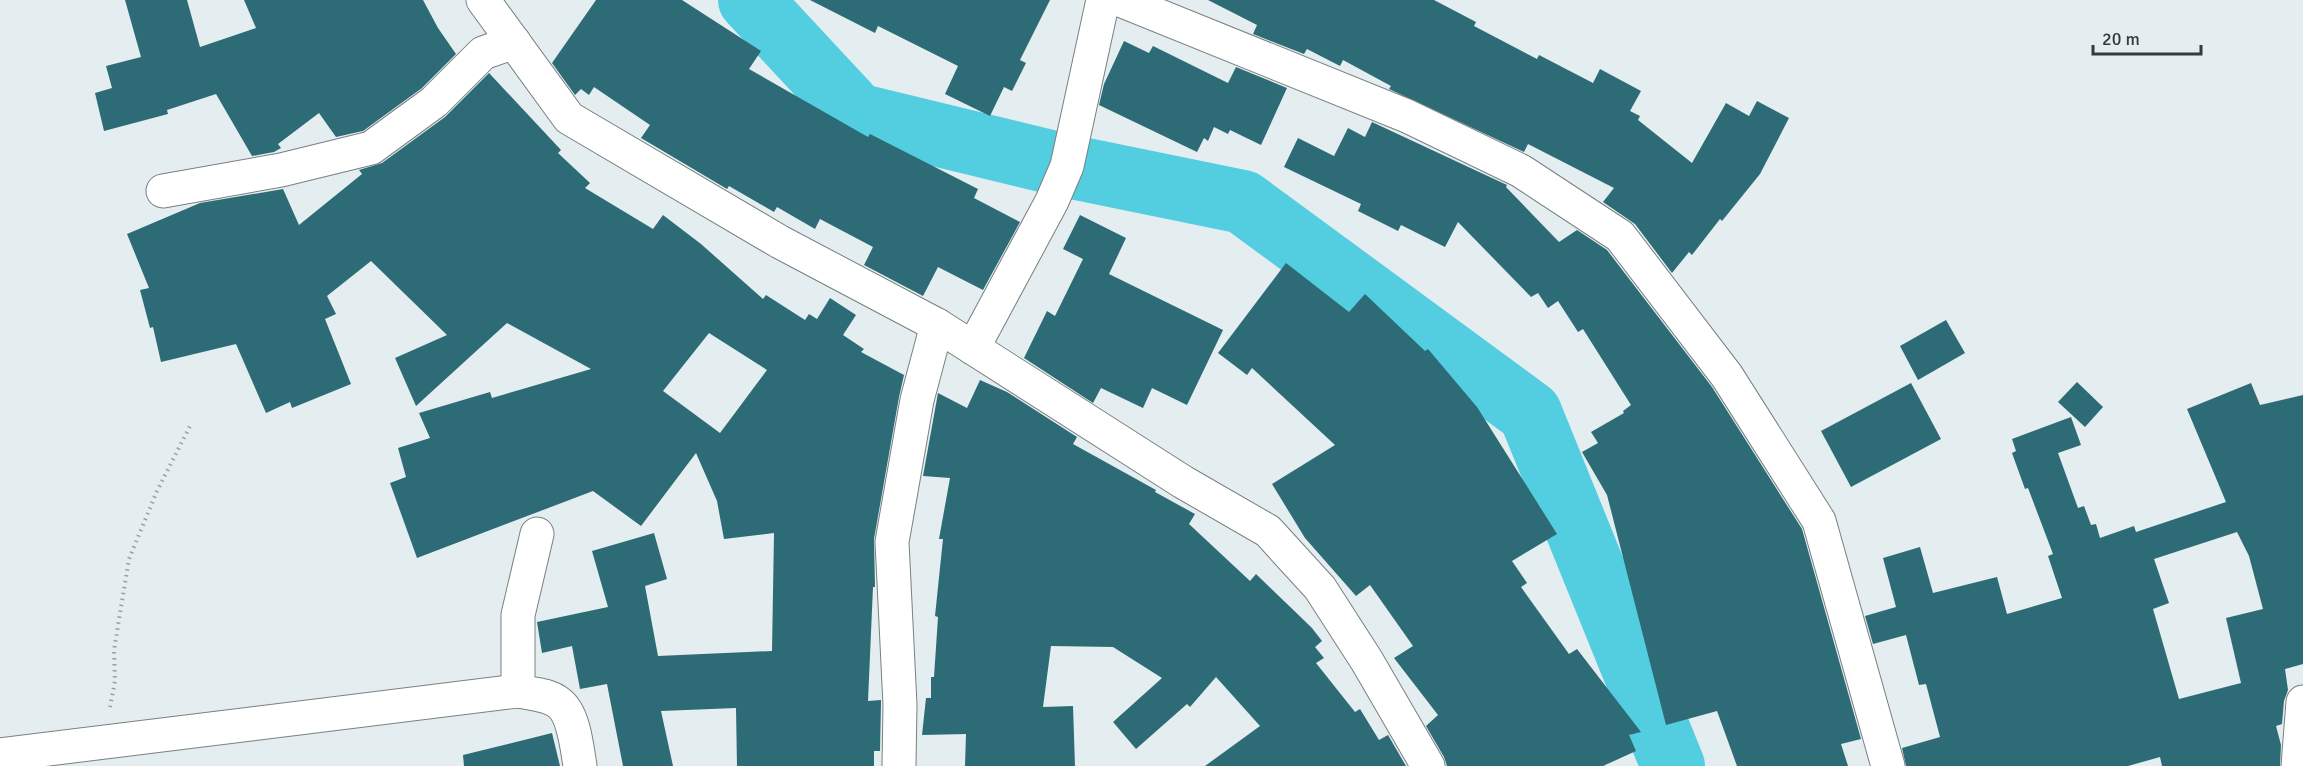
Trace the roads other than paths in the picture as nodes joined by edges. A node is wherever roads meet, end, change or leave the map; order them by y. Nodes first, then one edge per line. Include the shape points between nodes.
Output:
1 (483, 0) edge
2 (1103, 0) edge
3 (1120, 0) edge
4 (514, 42) junction
5 (163, 191) dead end
6 (937, 324) junction
7 (973, 348) junction
8 (537, 534) dead end
9 (518, 691) junction
10 (2303, 702) edge
11 (0, 755) edge
12 (580, 766) edge
13 (899, 766) edge
14 (1428, 766) edge
15 (1888, 766) edge
16 (2298, 766) edge

1 - 4 street
2 - 7 street via 1067,166
3 - 15 street via 1407,116 1521,171 1620,236 1727,376 1819,521
4 - 5 street via 483,53 434,102 371,148 281,170
4 - 6 street via 569,118 780,242
6 - 7 street
6 - 13 street via 917,400 892,542
7 - 14 street via 1183,482 1268,531 1320,588
8 - 9 street via 518,615
9 - 11 street
9 - 12 street via 547,696 561,704 573,726
10 - 16 street

